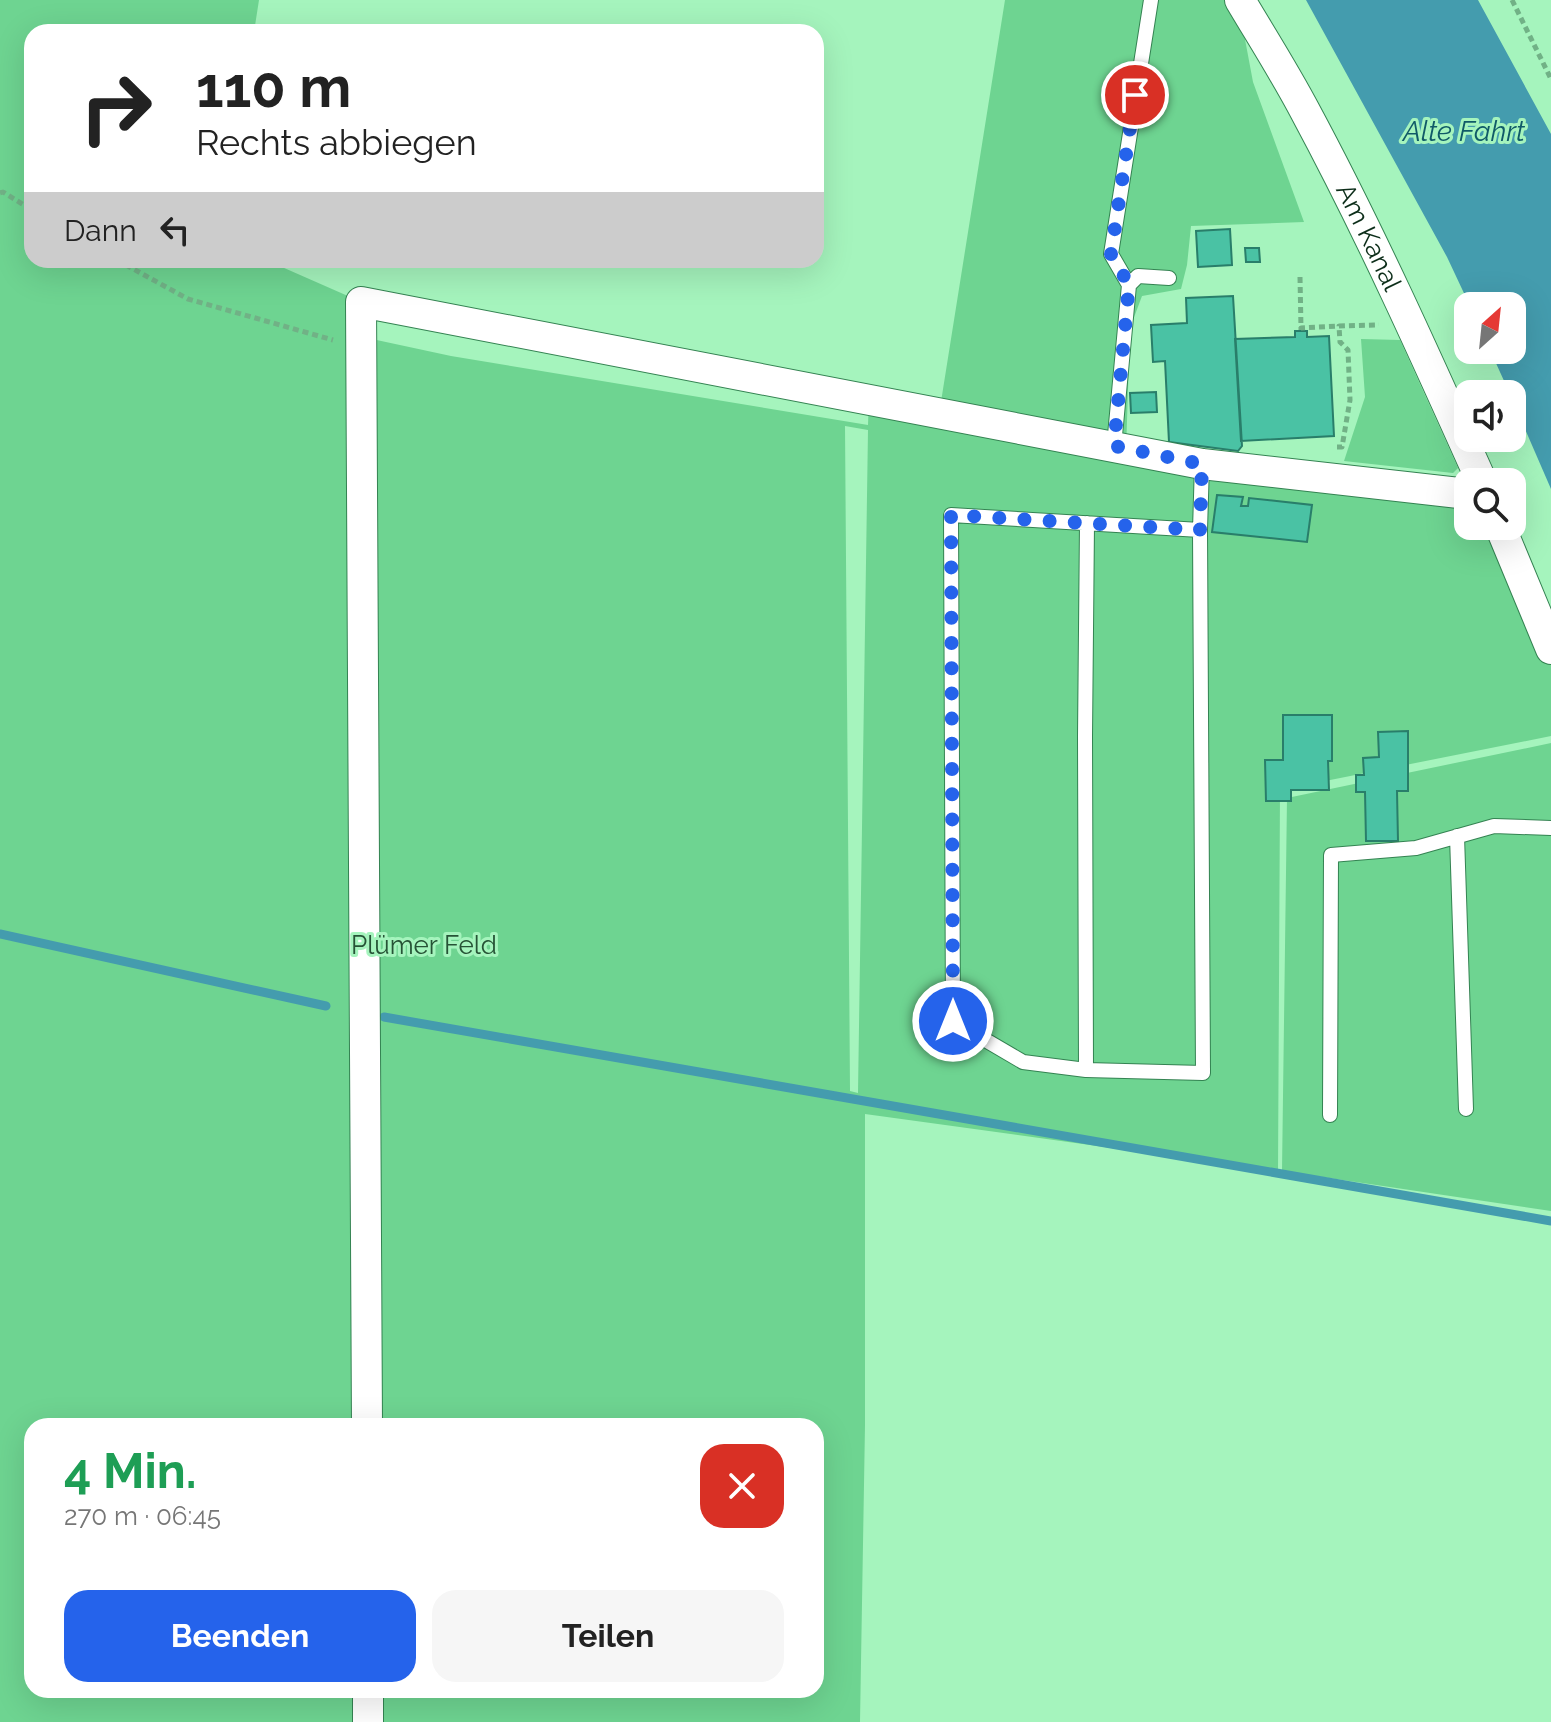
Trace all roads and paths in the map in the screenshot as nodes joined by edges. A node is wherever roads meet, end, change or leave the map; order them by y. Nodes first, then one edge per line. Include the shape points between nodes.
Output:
1 (1151, 0) edge
2 (1240, 0) edge
3 (1512, 0) edge
4 (1551, 79) edge
5 (0, 193) edge
6 (24, 205) edge
7 (132, 268) edge
8 (1300, 277) dead end
9 (1169, 278) dead end
10 (1129, 285) junction
11 (1410, 320) junction
12 (1339, 326) junction
13 (361, 347) junction
14 (1114, 446) junction
15 (1202, 464) junction
16 (1476, 468) edge
17 (1308, 476) junction
18 (1454, 492) edge
19 (1087, 523) junction
20 (1200, 530) junction
21 (1506, 540) edge
22 (1551, 649) edge
23 (1551, 828) edge
24 (1457, 836) junction
25 (1086, 1070) junction
26 (1466, 1109) dead end
27 (1330, 1115) dead end
28 (367, 1418) edge
29 (368, 1698) edge
30 (368, 1722) edge

1 - 10 lane via 1111,254
2 - 11 street, Am Kanal via 1304,109
3 - 4 path
5 - 6 path
7 - 13 path via 188,299
8 - 12 path via 1301,329
9 - 10 lane via 1138,276
10 - 14 lane
11 - 12 path
11 - 16 street, Am Kanal
12 - 17 path via 1340,342 1348,350 1347,439 1342,447 1315,450
13 - 14 street via 361,302
13 - 28 street
14 - 15 street
15 - 17 street
15 - 20 lane
17 - 18 street
19 - 20 lane
19 - 25 lane
19 - 25 lane via 951,515 953,1021 1023,1062
20 - 25 lane via 1203,1073
21 - 22 street
23 - 24 lane via 1494,826
24 - 26 lane
24 - 27 lane via 1416,848 1331,855
29 - 30 street

